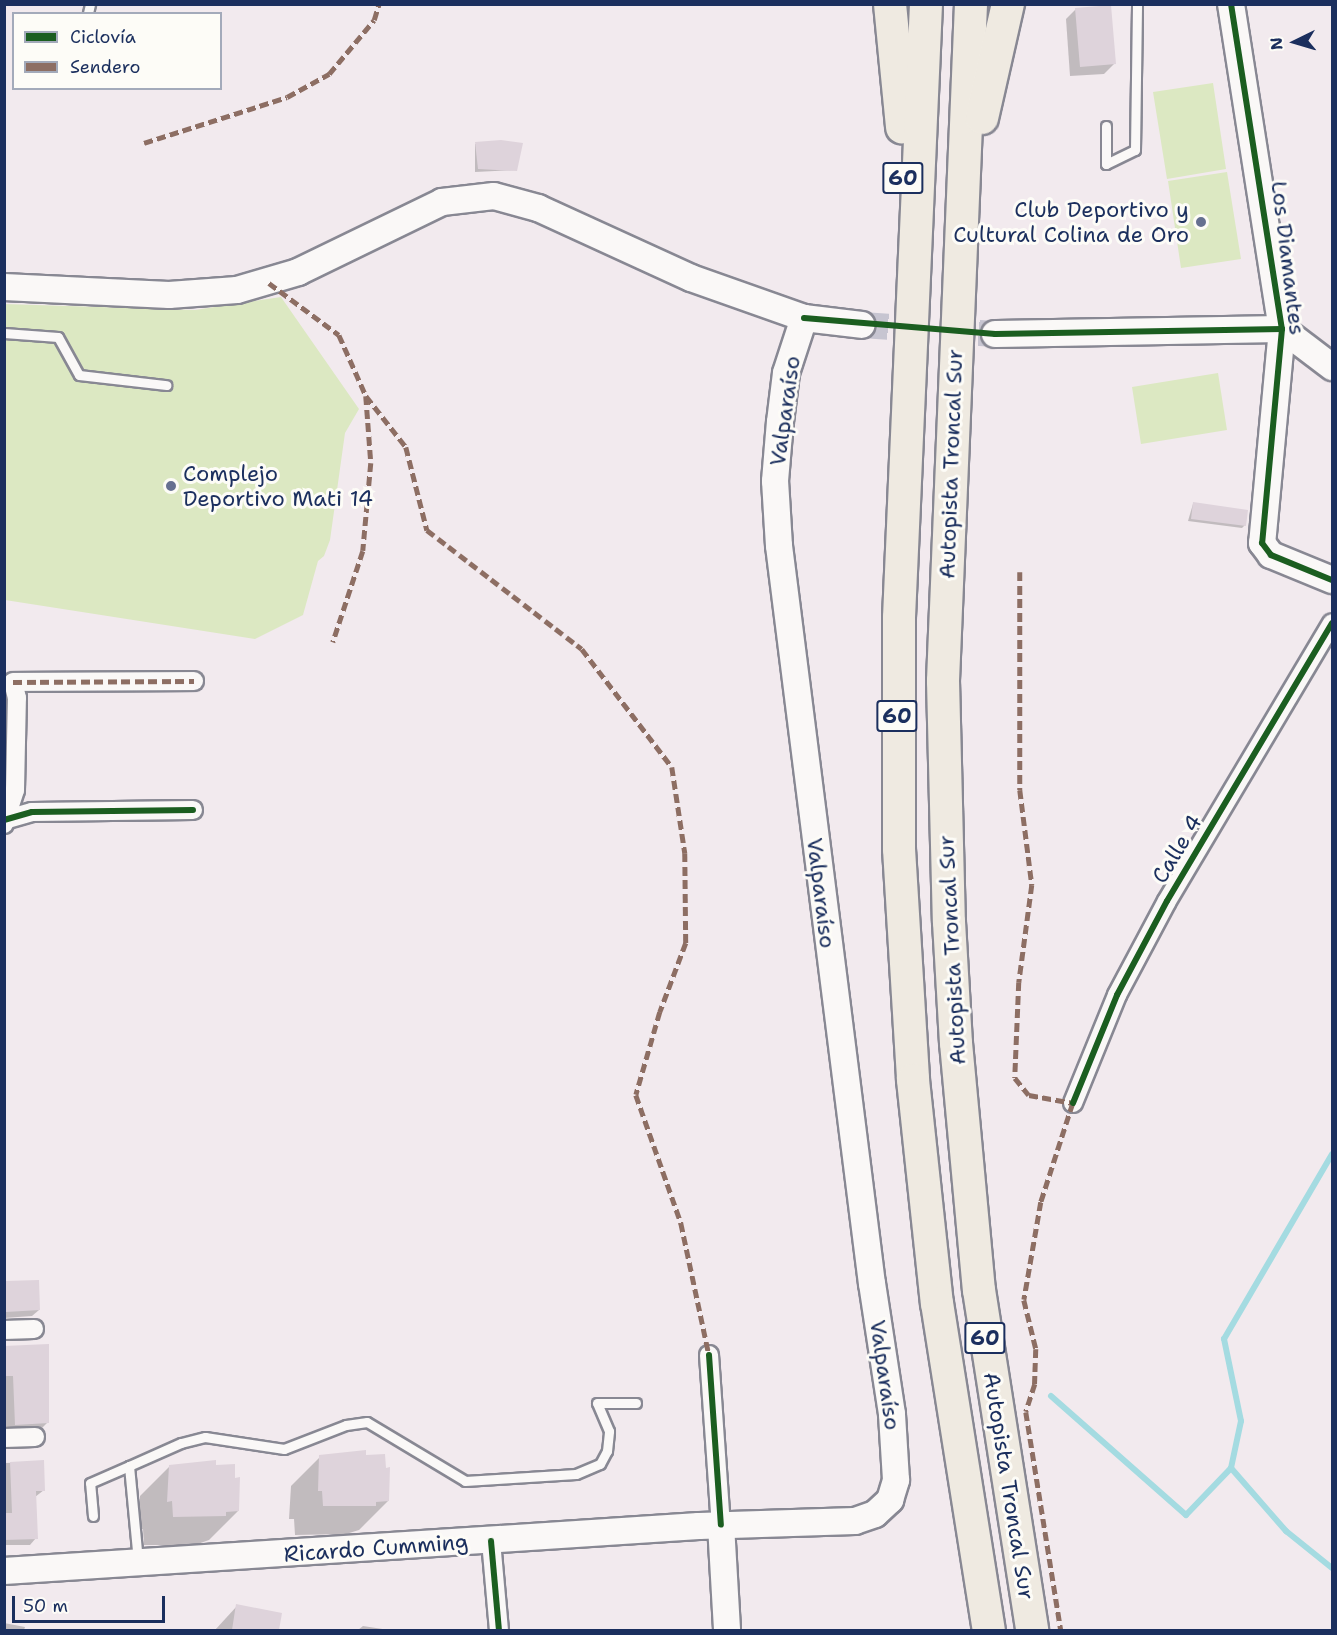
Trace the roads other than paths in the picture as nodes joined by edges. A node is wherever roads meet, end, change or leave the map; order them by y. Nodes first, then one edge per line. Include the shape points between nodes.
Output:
1 (890, 4) edge
2 (926, 4) edge
3 (970, 4) edge
4 (1008, 4) edge
5 (1137, 4) edge
6 (1231, 4) edge
7 (1106, 126) dead end
8 (958, 264) junction
9 (4, 287) edge
10 (804, 318) junction
11 (862, 325) tunnel mouth
12 (1282, 329) junction
13 (4, 333) edge
14 (995, 334) tunnel mouth
15 (908, 352) junction
16 (1332, 367) edge
17 (166, 386) dead end
18 (1332, 580) edge
19 (1332, 624) edge
20 (9, 679) edge
21 (194, 681) dead end
22 (193, 810) dead end
23 (5, 821) edge
24 (1073, 1103) dead end
25 (34, 1329) dead end
26 (4, 1330) edge
27 (709, 1355) dead end
28 (636, 1403) dead end
29 (35, 1437) dead end
30 (4, 1438) edge
31 (129, 1466) junction
32 (896, 1470) joint
33 (93, 1516) dead end
34 (721, 1525) junction
35 (491, 1541) junction
36 (138, 1564) junction
37 (4, 1571) edge
38 (499, 1630) edge
39 (727, 1630) edge
40 (989, 1630) edge
41 (1032, 1630) edge

1 - 15 highway, Autopista Troncal Sur / 60 via 901,103
2 - 15 highway, Autopista Troncal Sur / 60
3 - 8 highway, Autopista Troncal Sur / 60
4 - 8 highway, Autopista Troncal Sur / 60 via 989,75
5 - 7 lane via 1135,150 1106,164
6 - 12 main road, Los Diamantes
8 - 41 highway, Autopista Troncal Sur / 60 via 944,681 949,922 959,1088 979,1290
9 - 10 main road via 169,295 237,290 298,272 442,202 494,196 524,202 691,278
10 - 11 main road
10 - 32 main road, Valparaíso via 786,373 780,422 775,481 779,546 870,1272 892,1414
12 - 14 main road
12 - 16 main road
12 - 18 main road, Los Diamantes via 1262,543 1271,555
13 - 17 lane via 58,337 79,375
15 - 40 highway, Autopista Troncal Sur / 60 via 897,734 904,964 937,1303
19 - 24 street, Calle 4 via 1167,901 1117,995
20 - 21 street
20 - 23 street via 17,698 15,790
22 - 23 street via 32,812
25 - 26 street
27 - 34 street
28 - 31 lane via 597,1403 609,1431 607,1450 600,1464 576,1474 465,1481 367,1422 346,1425 285,1449 206,1437 181,1443
29 - 30 street
31 - 33 lane via 90,1484
31 - 36 lane
32 - 34 main road, Ricardo Cumming via 890,1500 866,1519
34 - 35 main road, Ricardo Cumming
34 - 39 main road
35 - 36 main road, Ricardo Cumming
35 - 38 street
36 - 37 main road, Ricardo Cumming

